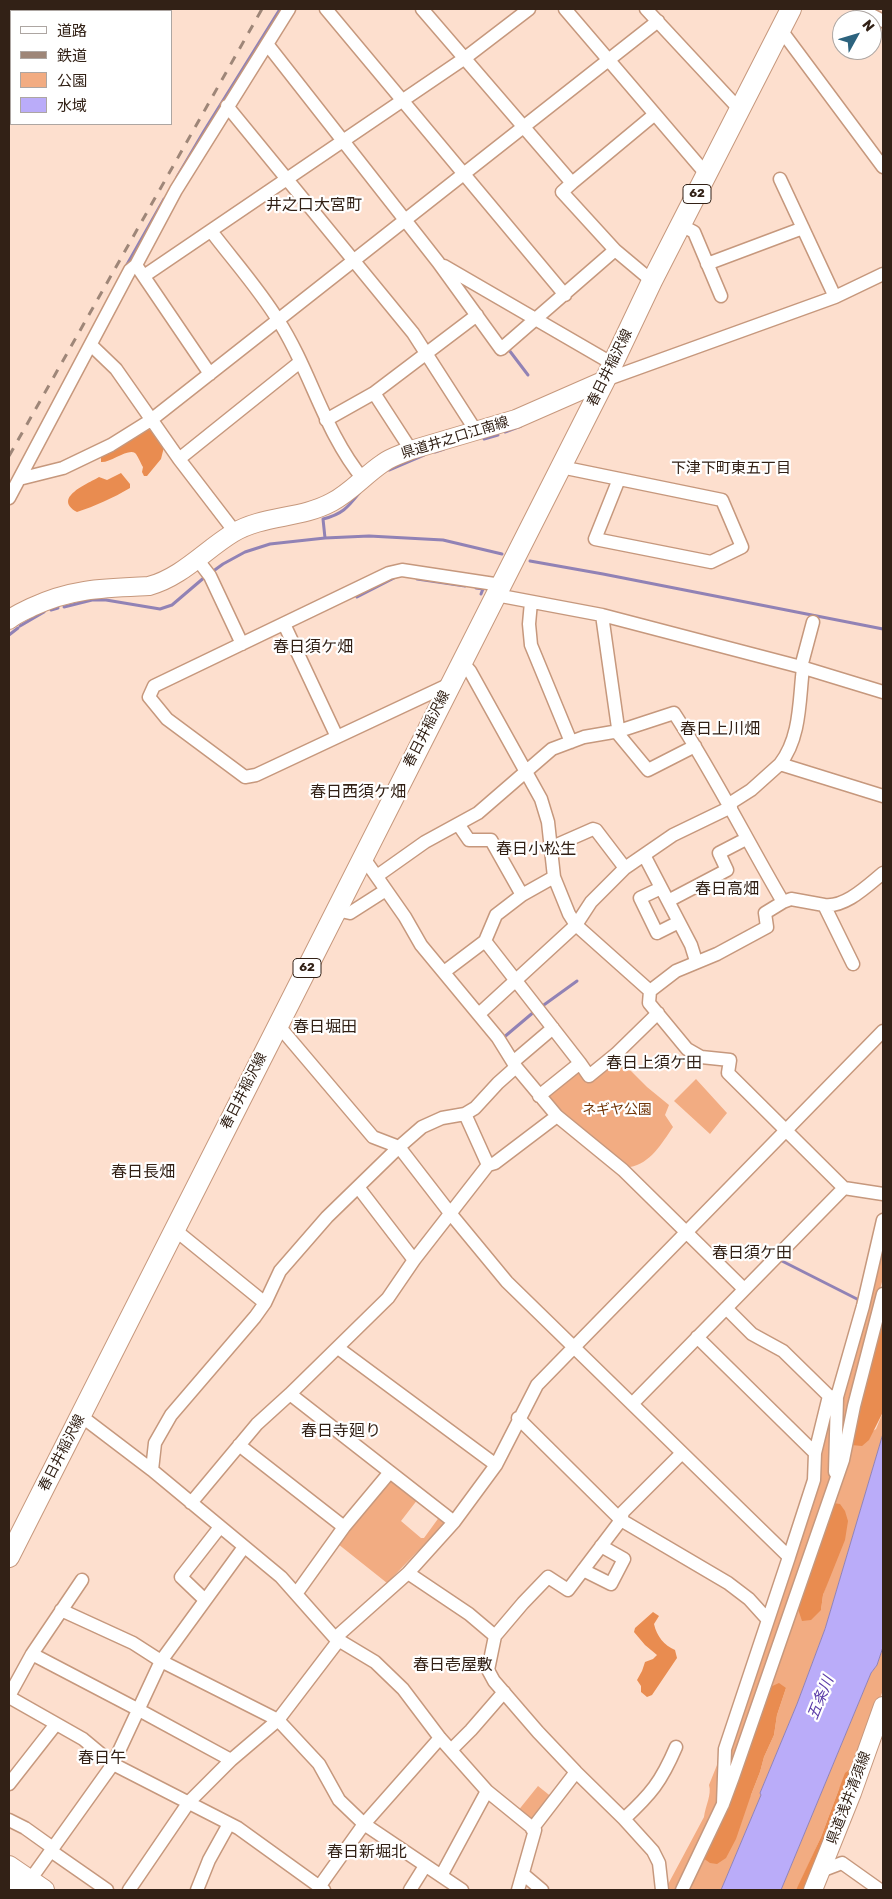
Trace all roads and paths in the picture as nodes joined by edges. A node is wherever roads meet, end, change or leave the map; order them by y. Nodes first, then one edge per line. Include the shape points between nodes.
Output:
1 (289, 9) edge
2 (326, 9) edge
3 (422, 9) edge
4 (529, 9) edge
5 (565, 9) edge
6 (646, 9) edge
7 (791, 9) edge
8 (860, 9) edge
9 (658, 21) junction
10 (883, 21) edge
11 (781, 30) junction
12 (267, 44) junction
13 (465, 58) junction
14 (609, 61) junction
15 (403, 101) junction
16 (227, 106) junction
17 (740, 110) junction
18 (655, 114) junction
19 (524, 127) junction
20 (343, 142) junction
21 (883, 167) edge
22 (464, 174) junction
23 (706, 175) junction
24 (780, 179) dead end
25 (287, 180) junction
26 (572, 183) junction
27 (406, 221) junction
28 (681, 225) junction
29 (803, 228) junction
30 (211, 231) junction
31 (615, 250) junction
32 (354, 261) junction
33 (438, 262) junction
34 (707, 264) junction
35 (136, 265) junction
36 (144, 276) junction
37 (881, 279) edge
38 (652, 281) junction
39 (564, 295) junction
40 (721, 296) dead end
41 (835, 297) junction
42 (477, 315) junction
43 (278, 320) junction
44 (536, 320) junction
45 (91, 345) junction
46 (427, 354) junction
47 (300, 362) junction
48 (609, 372) junction
49 (210, 374) junction
50 (374, 393) junction
51 (151, 420) junction
52 (326, 420) junction
53 (476, 431) junction
54 (411, 450) junction
55 (179, 459) junction
56 (561, 467) junction
57 (19, 479) junction
58 (363, 479) junction
59 (619, 479) junction
60 (9, 498) edge
61 (235, 532) junction
62 (197, 559) junction
63 (498, 590) junction
64 (531, 602) junction
65 (602, 615) junction
66 (10, 618) edge
67 (813, 622) dead end
68 (284, 624) junction
69 (242, 644) junction
70 (462, 662) junction
71 (802, 667) junction
72 (450, 684) junction
73 (883, 692) edge
74 (619, 731) junction
75 (337, 737) junction
76 (571, 742) junction
77 (695, 746) junction
78 (780, 764) junction
79 (525, 773) junction
80 (883, 796) edge
81 (730, 806) junction
82 (458, 824) junction
83 (746, 839) junction
84 (552, 847) junction
85 (644, 855) junction
86 (363, 857) junction
87 (625, 868) junction
88 (883, 875) edge
89 (376, 876) junction
90 (554, 877) junction
91 (661, 888) junction
92 (386, 890) junction
93 (522, 895) junction
94 (668, 901) junction
95 (783, 902) junction
96 (824, 905) junction
97 (336, 910) junction
98 (678, 922) junction
99 (576, 925) junction
100 (485, 941) junction
101 (696, 961) junction
102 (853, 964) dead end
103 (444, 972) junction
104 (516, 980) junction
105 (650, 991) junction
106 (658, 1013) junction
107 (478, 1014) junction
108 (278, 1025) junction
109 (553, 1028) junction
110 (883, 1032) edge
111 (580, 1063) junction
112 (515, 1064) junction
113 (539, 1096) junction
114 (465, 1114) junction
115 (556, 1116) junction
116 (786, 1131) junction
117 (399, 1147) junction
118 (488, 1165) junction
119 (358, 1187) junction
120 (844, 1188) junction
121 (883, 1194) edge
122 (450, 1213) junction
123 (883, 1220) edge
124 (174, 1230) junction
125 (686, 1232) junction
126 (414, 1260) junction
127 (744, 1289) junction
128 (883, 1294) edge
129 (265, 1303) junction
130 (726, 1308) junction
131 (697, 1337) junction
132 (338, 1348) junction
133 (574, 1348) junction
134 (290, 1394) junction
135 (833, 1397) junction
136 (632, 1404) junction
137 (81, 1416) junction
138 (518, 1418) junction
139 (239, 1445) junction
140 (682, 1453) junction
141 (815, 1453) junction
142 (496, 1465) junction
143 (152, 1470) junction
144 (390, 1472) junction
145 (835, 1482) junction
146 (191, 1503) junction
147 (621, 1520) junction
148 (454, 1522) junction
149 (220, 1527) junction
150 (344, 1527) junction
151 (601, 1546) junction
152 (244, 1547) junction
153 (9, 1557) edge
154 (788, 1557) junction
155 (583, 1570) junction
156 (408, 1573) junction
157 (82, 1580) dead end
158 (296, 1594) junction
159 (205, 1600) junction
160 (61, 1610) junction
161 (768, 1620) junction
162 (496, 1636) junction
163 (337, 1639) junction
164 (32, 1654) junction
165 (161, 1661) junction
166 (504, 1692) junction
167 (9, 1696) edge
168 (883, 1706) edge
169 (140, 1710) junction
170 (278, 1720) junction
171 (56, 1724) junction
172 (440, 1738) junction
173 (676, 1747) dead end
174 (451, 1750) junction
175 (231, 1760) junction
176 (113, 1764) junction
177 (576, 1772) junction
178 (9, 1784) edge
179 (487, 1791) junction
180 (188, 1802) junction
181 (723, 1804) junction
182 (624, 1819) junction
183 (9, 1820) edge
184 (229, 1824) junction
185 (364, 1824) junction
186 (532, 1828) junction
187 (833, 1842) junction
188 (52, 1850) junction
189 (842, 1864) junction
190 (9, 1866) edge
191 (425, 1866) junction
192 (821, 1871) junction
193 (523, 1874) junction
194 (441, 1876) junction
195 (9, 1886) edge
196 (30, 1887) edge
197 (317, 1888) edge
198 (660, 1889) edge
199 (107, 1890) edge
200 (129, 1890) edge
201 (197, 1890) edge
202 (410, 1890) edge
203 (462, 1890) edge
204 (518, 1890) edge
205 (542, 1890) edge
206 (682, 1890) edge
207 (813, 1890) edge
208 (880, 1890) edge

1 - 12 street
2 - 15 street
3 - 13 street
4 - 13 street
5 - 14 street
6 - 9 street
7 - 11 main road, 春日井稲沢線 / 62
8 - 10 street
9 - 14 street
9 - 17 street
11 - 17 main road, 春日井稲沢線 / 62
11 - 21 street
12 - 16 street
12 - 20 street
13 - 15 street
13 - 19 street
14 - 18 street
14 - 19 street
15 - 20 street
15 - 22 street
16 - 25 street
16 - 35 street via 176,190
17 - 23 main road, 春日井稲沢線 / 62
18 - 23 street
18 - 26 street
19 - 22 street
19 - 26 street
20 - 25 street
20 - 27 street
22 - 27 street
22 - 39 street
23 - 28 main road, 春日井稲沢線 / 62
24 - 29 street
25 - 30 street
25 - 32 street
26 - 31 street via 562,192
27 - 32 street
27 - 33 street
28 - 34 street via 694,232
28 - 38 main road, 春日井稲沢線 / 62
29 - 34 street
29 - 41 street
30 - 36 street
30 - 43 street
31 - 38 street
31 - 39 street
32 - 43 street
32 - 46 street
33 - 42 street
33 - 44 street
34 - 40 street
35 - 36 street
35 - 45 street via 130,270
36 - 49 street
37 - 41 street
38 - 48 main road, 春日井稲沢線 / 62
39 - 44 street
41 - 48 street
42 - 44 street via 501,349
42 - 46 street
43 - 47 street
43 - 49 street
44 - 48 street
45 - 51 street via 116,369
45 - 57 street
46 - 50 street
46 - 53 street
47 - 52 street
47 - 55 street
48 - 53 main road, 県道井之口江南線 via 516,419
48 - 56 main road, 春日井稲沢線 / 62
49 - 51 street
50 - 52 street
50 - 54 street
51 - 55 street
51 - 57 street via 111,445 63,468
52 - 58 street
53 - 54 main road, 県道井之口江南線
54 - 58 main road, 県道井之口江南線 via 384,462
55 - 61 street
56 - 59 street
56 - 63 main road, 春日井稲沢線 / 62
57 - 60 street
58 - 61 main road, 県道井之口江南線 via 331,503
59 - 59 street via 722,500 742,547 711,562 595,539
61 - 62 main road, 県道井之口江南線
62 - 66 main road, 県道井之口江南線 via 161,583 74,592 42,602
62 - 69 street via 210,576
63 - 64 street
63 - 68 street via 402,570 389,573
63 - 70 main road, 春日井稲沢線 / 62
64 - 65 street
64 - 76 street via 529,624 532,645
65 - 71 street
65 - 74 street
67 - 71 street
68 - 69 street
68 - 75 street
69 - 75 street via 154,686 149,697 167,719 245,778 256,776
70 - 72 main road, 春日井稲沢線 / 62
70 - 79 street via 470,671
71 - 73 street
71 - 78 street via 796,729 788,754
72 - 75 street
72 - 86 main road, 春日井稲沢線 / 62
74 - 76 street
74 - 77 street via 674,713
74 - 77 street via 648,770
76 - 79 street via 552,749
77 - 81 street
78 - 80 street
78 - 81 street
79 - 82 street via 478,813
79 - 84 street via 541,799
81 - 83 street
81 - 85 street via 673,835
82 - 89 street
82 - 93 street via 469,840 491,840
83 - 94 street via 719,853 727,870
83 - 95 street
84 - 87 street via 596,830
84 - 90 street
85 - 87 street
85 - 91 street
86 - 89 street
86 - 97 main road, 春日井稲沢線 / 62
87 - 99 street via 591,902
88 - 96 street via 833,907
89 - 92 street
90 - 93 street
90 - 99 street
91 - 94 street
91 - 98 street via 640,898 657,933
92 - 97 street via 350,912
92 - 103 street via 421,945
93 - 100 street via 496,914
94 - 98 street
95 - 96 street via 791,898
95 - 101 street via 765,913 767,927 717,954
96 - 102 street
97 - 108 main road, 春日井稲沢線 / 62
98 - 101 street
99 - 104 street
99 - 105 street
100 - 103 street
100 - 104 street
101 - 105 street via 676,970
103 - 107 street
104 - 107 street
104 - 109 street
105 - 106 street via 649,1003
106 - 111 street via 589,1076
106 - 116 street via 687,1049 701,1057 730,1060 728,1074
107 - 112 street
108 - 117 street via 372,1137
108 - 124 main road, 春日井稲沢線 / 62
109 - 111 street
109 - 112 street
110 - 116 street
111 - 113 street
112 - 113 street
112 - 114 street via 475,1108
113 - 115 street
114 - 117 street via 442,1118 422,1127
114 - 118 street
115 - 118 street via 494,1164
115 - 125 street via 623,1170
116 - 120 street
116 - 125 street
117 - 119 street
117 - 122 street
118 - 122 street
119 - 126 street
119 - 129 street via 280,1271
120 - 121 street
120 - 127 street
122 - 126 street
122 - 133 street via 507,1282
123 - 135 street via 863,1306
124 - 129 street
124 - 137 main road, 春日井稲沢線 / 62
125 - 127 street
125 - 133 street
126 - 132 street via 388,1298
127 - 130 street
128 - 145 street
129 - 143 street via 171,1415 155,1443
130 - 131 street
130 - 135 street via 752,1334 783,1351
131 - 136 street
131 - 141 street
132 - 134 street
132 - 142 street
133 - 136 street
133 - 138 street via 537,1385
134 - 139 street
134 - 144 street
135 - 141 street
135 - 145 street
136 - 140 street
137 - 143 street
137 - 153 main road, 春日井稲沢線 / 62
138 - 142 street
138 - 147 street
139 - 146 street
139 - 150 street
140 - 147 street via 623,1512
140 - 154 street
141 - 154 street via 814,1480
142 - 148 street
143 - 146 street
144 - 148 street
144 - 150 street
145 - 181 street
146 - 149 street
147 - 151 street
147 - 161 street via 728,1583 749,1599
148 - 156 street
149 - 152 street
149 - 159 street via 181,1577
150 - 158 street
151 - 155 street
151 - 155 street via 624,1559 611,1584
152 - 158 street
152 - 159 street
154 - 161 street
155 - 162 street via 568,1590 548,1577
156 - 162 street
156 - 163 street
157 - 160 street
158 - 163 street
159 - 165 street
160 - 164 street
160 - 165 street
161 - 181 street via 725,1749
162 - 166 street via 488,1670
163 - 170 street
163 - 172 street via 375,1662 391,1676
164 - 167 street
164 - 169 street
165 - 169 street
165 - 170 street
166 - 174 street
166 - 177 street
167 - 171 street
168 - 187 main road, 県道浅井清須線
169 - 175 street
169 - 176 street
170 - 175 street
170 - 185 street via 319,1764 339,1800
171 - 176 street via 83,1739
171 - 178 street
172 - 174 street
172 - 185 street
173 - 182 street via 665,1773 649,1796
174 - 179 street
175 - 180 street
176 - 180 street
176 - 188 street
177 - 182 street
177 - 186 street
179 - 186 street
179 - 194 street
180 - 184 street
180 - 200 street
181 - 206 street
182 - 198 street via 653,1851 659,1863
183 - 188 street via 25,1828
184 - 197 street
184 - 201 street
185 - 191 street
185 - 197 street
186 - 193 street via 535,1830
187 - 189 street
187 - 192 main road, 県道浅井清須線
188 - 196 street
188 - 199 street
189 - 192 street
189 - 208 street
190 - 196 main road
191 - 194 street
191 - 202 street
192 - 207 main road, 県道浅井清須線
193 - 204 street
193 - 205 street
194 - 203 street
195 - 196 main road

